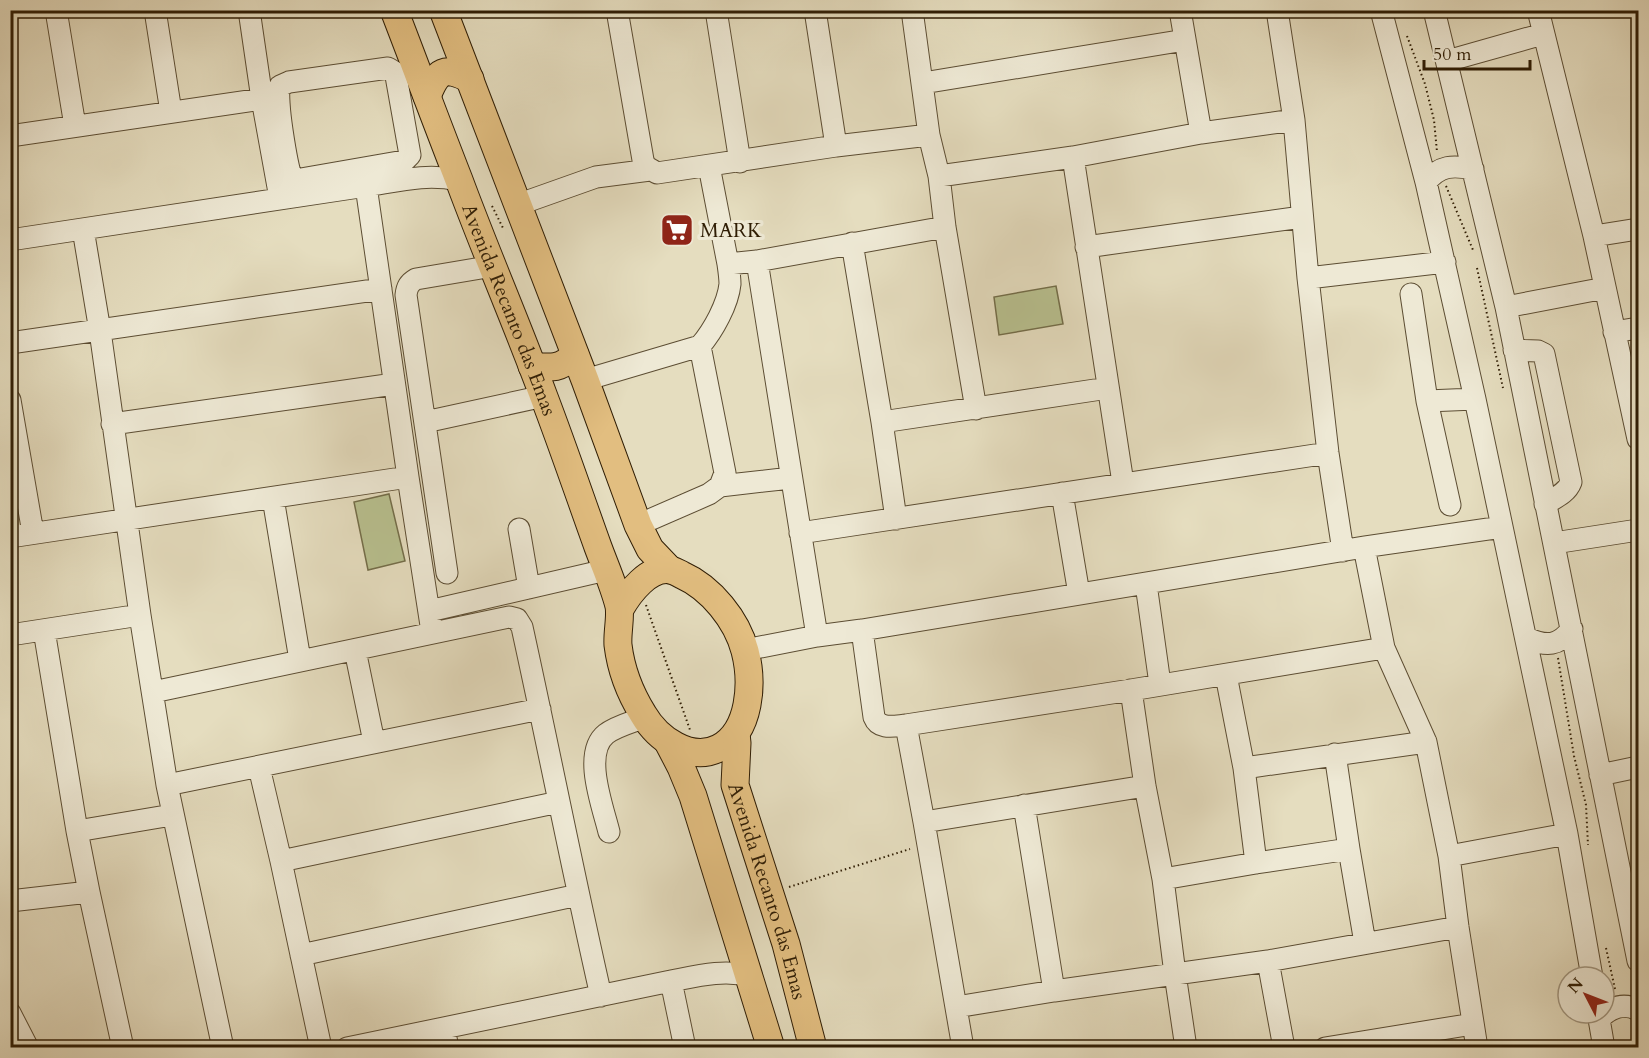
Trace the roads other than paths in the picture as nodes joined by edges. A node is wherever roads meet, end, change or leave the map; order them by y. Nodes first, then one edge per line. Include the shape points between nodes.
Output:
1 (56, 10) edge
2 (155, 10) edge
3 (249, 10) edge
4 (394, 10) edge
5 (443, 10) edge
6 (617, 10) edge
7 (717, 10) edge
8 (815, 10) edge
9 (912, 10) edge
10 (1180, 10) edge
11 (1278, 10) edge
12 (1381, 10) edge
13 (1434, 10) edge
14 (1538, 10) edge
15 (1543, 34) junction
16 (1185, 40) junction
17 (1447, 61) junction
18 (470, 79) junction
19 (923, 83) junction
20 (427, 96) junction
21 (269, 111) junction
22 (171, 112) junction
23 (1294, 120) junction
24 (75, 126) junction
25 (1201, 133) junction
26 (929, 135) junction
27 (10, 136) edge
28 (836, 146) junction
29 (450, 153) junction
30 (1073, 157) junction
31 (740, 162) junction
32 (709, 166) junction
33 (1473, 169) junction
34 (650, 170) junction
35 (424, 176) junction
36 (939, 176) junction
37 (1433, 176) junction
38 (458, 180) junction
39 (366, 186) junction
40 (280, 198) junction
41 (517, 205) junction
42 (1302, 217) junction
43 (945, 227) junction
44 (83, 229) junction
45 (1638, 229) edge
46 (1594, 236) junction
47 (10, 240) edge
48 (852, 243) junction
49 (1086, 247) junction
50 (757, 261) junction
51 (1445, 262) junction
52 (728, 264) junction
53 (493, 266) junction
54 (1308, 279) junction
55 (1605, 288) junction
56 (381, 289) junction
57 (1411, 294) dead end
58 (1506, 307) junction
59 (1638, 328) edge
60 (100, 331) junction
61 (1614, 332) junction
62 (10, 343) edge
63 (700, 346) junction
64 (1514, 350) junction
65 (575, 355) junction
66 (532, 366) junction
67 (585, 380) junction
68 (394, 384) junction
69 (1108, 388) junction
70 (544, 396) junction
71 (1475, 399) junction
72 (10, 400) edge
73 (1427, 401) junction
74 (976, 409) junction
75 (425, 422) junction
76 (882, 422) junction
77 (112, 423) junction
78 (1638, 430) edge
79 (1328, 453) junction
80 (408, 477) junction
81 (791, 478) junction
82 (1123, 483) junction
83 (720, 486) junction
84 (1062, 493) junction
85 (273, 498) junction
86 (1545, 504) junction
87 (1450, 505) dead end
88 (896, 519) junction
89 (127, 520) junction
90 (638, 525) junction
91 (1502, 527) junction
92 (519, 529) dead end
93 (1638, 530) edge
94 (33, 532) junction
95 (800, 533) junction
96 (10, 537) edge
97 (1554, 543) junction
98 (1354, 549) junction
99 (606, 570) junction
100 (670, 570) junction
101 (447, 573) dead end
102 (1146, 584) junction
103 (529, 588) junction
104 (1079, 594) junction
105 (620, 609) junction
106 (140, 615) junction
107 (431, 622) junction
108 (1572, 629) junction
109 (44, 630) junction
110 (862, 630) junction
111 (10, 635) edge
112 (817, 636) junction
113 (1527, 638) junction
114 (1384, 648) junction
115 (355, 650) junction
116 (745, 650) junction
117 (300, 660) junction
118 (1226, 675) junction
119 (1160, 684) junction
120 (1131, 690) junction
121 (153, 692) junction
122 (540, 710) junction
123 (645, 717) junction
124 (906, 725) junction
125 (736, 734) junction
126 (374, 742) junction
127 (668, 742) junction
128 (1426, 742) junction
129 (1335, 754) junction
130 (259, 767) junction
131 (1638, 767) edge
132 (1244, 768) junction
133 (1600, 775) junction
134 (167, 785) junction
135 (1145, 786) junction
136 (559, 802) junction
137 (1024, 805) junction
138 (172, 814) junction
139 (924, 822) junction
140 (77, 831) junction
141 (609, 831) dead end
142 (1567, 834) junction
143 (1349, 849) junction
144 (1449, 856) junction
145 (281, 861) junction
146 (1256, 863) junction
147 (1163, 879) junction
148 (89, 892) junction
149 (578, 895) junction
150 (10, 901) edge
151 (1458, 927) junction
152 (1365, 943) junction
153 (1638, 952) edge
154 (301, 956) junction
155 (1268, 961) junction
156 (1590, 965) edge
157 (739, 968) junction
158 (1175, 974) junction
159 (671, 981) junction
160 (1054, 991) junction
161 (601, 996) junction
162 (956, 1007) junction
163 (10, 1013) edge
164 (1473, 1024) junction
165 (1610, 1025) edge
166 (446, 1038) edge
167 (28, 1047) edge
168 (123, 1047) edge
169 (223, 1047) edge
170 (321, 1047) edge
171 (347, 1047) edge
172 (685, 1047) edge
173 (771, 1047) edge
174 (813, 1047) edge
175 (963, 1047) edge
176 (1186, 1047) edge
177 (1284, 1047) edge
178 (1325, 1047) edge
179 (1477, 1047) edge
180 (1604, 1047) edge

1 - 24 street
2 - 22 street
3 - 21 street
4 - 20 main road, Avenida Recanto das Emas
5 - 18 main road
6 - 34 street via 641,152
7 - 31 street
8 - 28 street
9 - 19 street
10 - 16 street
11 - 23 street
12 - 37 street
13 - 17 street
14 - 15 street
15 - 17 street
15 - 46 street
16 - 19 street
16 - 25 street
17 - 33 street
18 - 20 main road via 454,71 446,72 436,78
18 - 41 main road
19 - 26 street
20 - 29 main road, Avenida Recanto das Emas
21 - 21 street via 281,84 388,68 396,76 410,155 404,161 295,180
21 - 22 street
21 - 40 street
22 - 24 street
23 - 25 street
23 - 42 street
24 - 27 street
25 - 30 street
26 - 28 street
26 - 36 street
28 - 31 street
29 - 35 street
29 - 38 main road, Avenida Recanto das Emas
30 - 36 street
30 - 49 street
31 - 32 street
32 - 34 street
32 - 52 street
33 - 37 street via 1456,165
33 - 58 street
34 - 41 street via 596,177
35 - 38 street
35 - 39 street
36 - 43 street
37 - 51 street
38 - 53 main road, Avenida Recanto das Emas
39 - 40 street
39 - 56 street
40 - 44 street
41 - 65 main road
42 - 49 street
42 - 54 street
43 - 48 street
43 - 74 street
44 - 47 street
44 - 60 street
45 - 46 street
46 - 55 street
48 - 50 street
48 - 76 street
49 - 69 street
50 - 52 street
50 - 81 street
51 - 54 street
51 - 71 street
52 - 63 street via 726,302
53 - 66 main road, Avenida Recanto das Emas
53 - 75 street via 416,279 408,286 406,295
54 - 79 street
55 - 58 street
55 - 61 street
56 - 60 street
56 - 68 street
57 - 73 street
58 - 64 street
59 - 61 street
60 - 62 street
60 - 77 street
61 - 78 street
63 - 67 street
63 - 83 street via 724,473
64 - 86 street
64 - 86 street via 1544,354 1571,482 1565,492
65 - 66 main road via 557,367
65 - 67 main road
66 - 70 main road, Avenida Recanto das Emas
67 - 90 main road
68 - 77 street
68 - 80 street
69 - 74 street
69 - 82 street
70 - 75 street
70 - 99 main road, Avenida Recanto das Emas
71 - 73 street
71 - 91 street
72 - 94 street
73 - 87 street
74 - 76 street
75 - 101 street
76 - 88 street
77 - 89 street
79 - 82 street
79 - 98 street
80 - 85 street
80 - 107 street
81 - 83 street
81 - 95 street
82 - 84 street
83 - 90 street
84 - 88 street
84 - 104 street
85 - 89 street
85 - 117 street
86 - 97 street
88 - 95 street
89 - 94 street
89 - 106 street
90 - 100 main road via 650,549
91 - 98 street
91 - 113 street
92 - 103 street
93 - 97 street
94 - 96 street
95 - 112 street
97 - 108 street
98 - 102 street
98 - 114 street
99 - 103 street
99 - 105 main road, Avenida Recanto das Emas
100 - 105 main road via 639,583
100 - 116 main road via 710,594 733,623
102 - 104 street
102 - 119 street
103 - 107 street
104 - 110 street
105 - 123 main road via 618,646 624,675
106 - 109 street
106 - 121 street
107 - 115 street
107 - 122 street via 509,616 517,619
108 - 113 street via 1555,643 1540,644
108 - 133 street
109 - 111 street
109 - 140 street
110 - 112 street
110 - 124 street via 875,721 883,726
112 - 116 street
113 - 142 street
114 - 118 street
114 - 128 street
115 - 117 street
115 - 126 street
116 - 125 main road via 749,696
117 - 121 street
118 - 119 street
118 - 132 street
119 - 120 street
120 - 124 street
120 - 135 street
121 - 134 street
122 - 126 street
122 - 136 street
123 - 127 main road
123 - 141 street via 608,733 596,746 596,781
124 - 139 street
125 - 127 main road via 707,752 686,750
125 - 174 main road, Avenida Recanto das Emas via 735,785 786,944
126 - 130 street
127 - 157 main road via 693,796
128 - 129 street
128 - 144 street
129 - 132 street
129 - 143 street
130 - 134 street
130 - 145 street
131 - 133 street
132 - 146 street
133 - 153 street
134 - 138 street
135 - 137 street
135 - 147 street
136 - 145 street
136 - 149 street
137 - 139 street
137 - 160 street
138 - 140 street
138 - 169 street
139 - 162 street
140 - 148 street
142 - 144 street
142 - 156 street
143 - 146 street
143 - 152 street
144 - 151 street
145 - 154 street
146 - 147 street
147 - 158 street
148 - 150 street
148 - 168 street
149 - 154 street
149 - 161 street
151 - 152 street
151 - 164 street
152 - 155 street
154 - 170 street
155 - 158 street
155 - 177 street
157 - 159 street
157 - 173 main road
158 - 160 street
158 - 176 street
159 - 161 street
159 - 172 street
160 - 162 street
161 - 166 street
162 - 175 street
163 - 167 street
164 - 178 street
164 - 179 street
165 - 180 street
166 - 171 street

